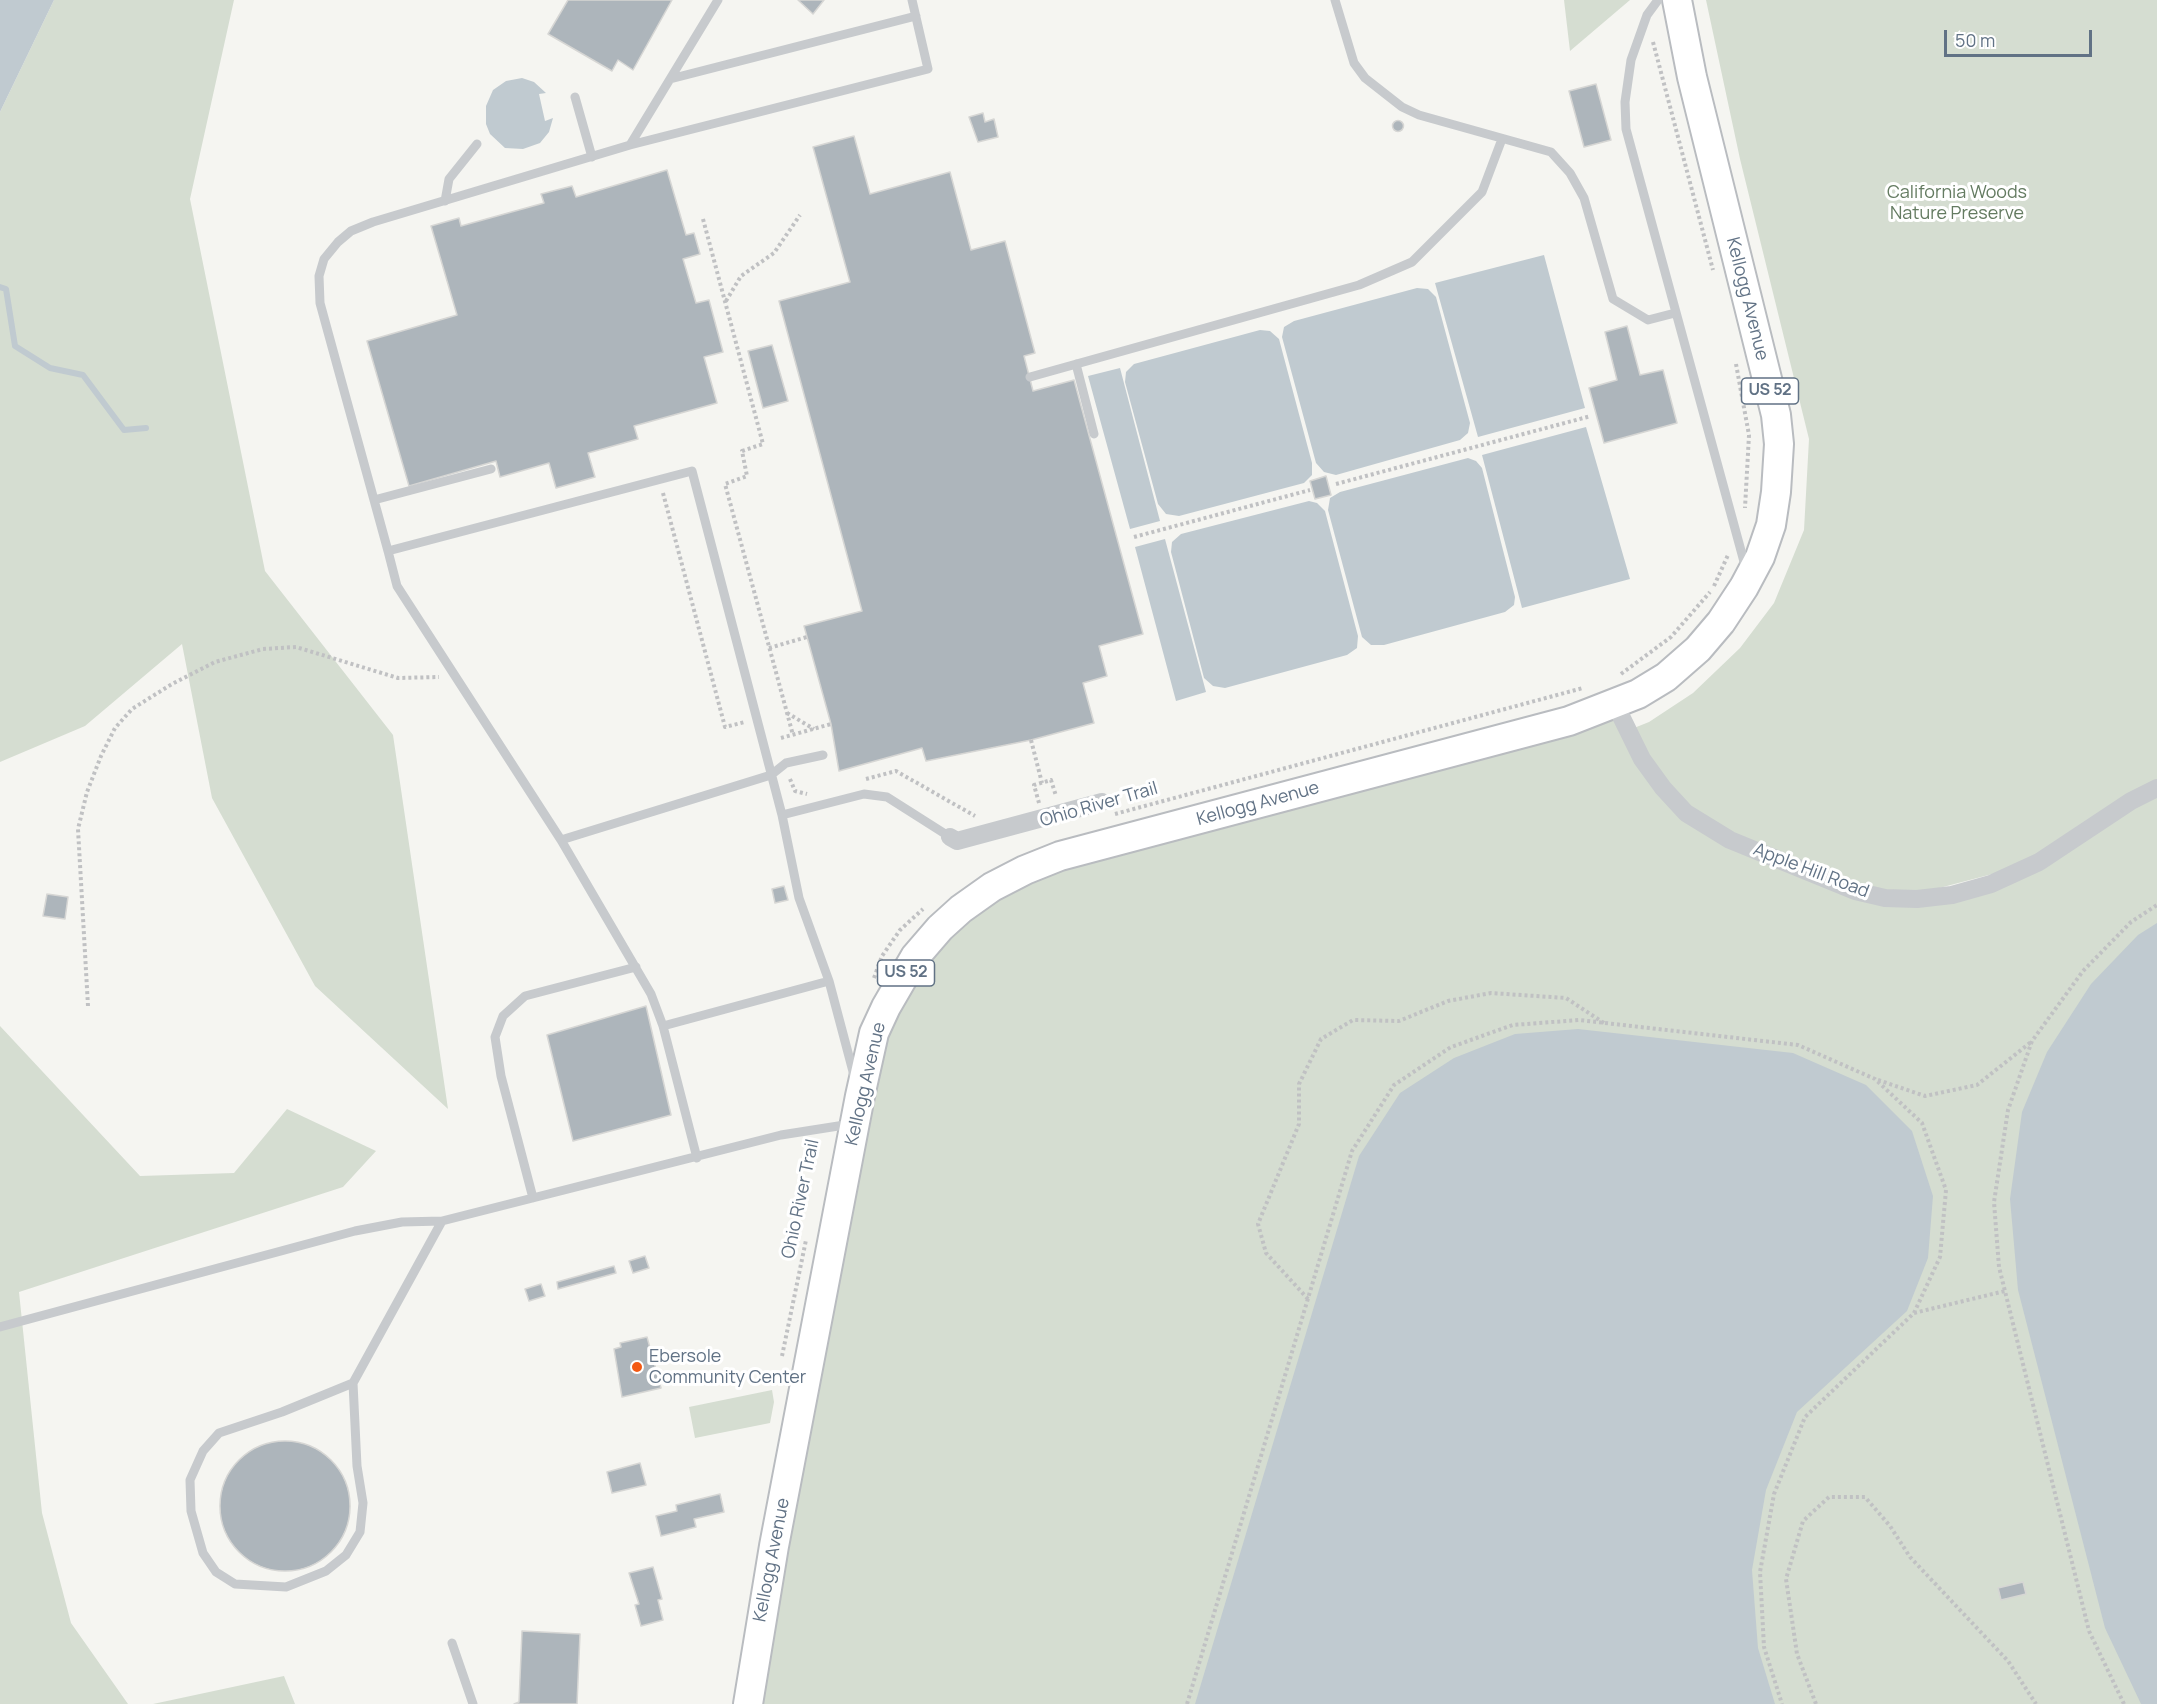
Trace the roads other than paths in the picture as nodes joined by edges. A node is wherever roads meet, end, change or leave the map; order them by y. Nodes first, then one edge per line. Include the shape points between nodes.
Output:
1 (718, 0) edge
2 (912, 0) edge
3 (1335, 0) edge
4 (1658, 0) edge
5 (1677, 0) edge
6 (916, 16) junction
7 (670, 79) junction
8 (575, 97) dead end
9 (1502, 139) junction
10 (477, 144) dead end
11 (630, 145) junction
12 (592, 156) junction
13 (445, 201) junction
14 (1675, 313) junction
15 (1076, 364) junction
16 (1030, 377) dead end
17 (1094, 434) dead end
18 (491, 469) dead end
19 (374, 500) junction
20 (388, 551) junction
21 (1749, 579) junction
22 (1615, 704) junction
23 (823, 755) dead end
24 (771, 775) junction
25 (2157, 788) edge
26 (1103, 809) road end
27 (782, 815) junction
28 (950, 837) joint
29 (561, 840) junction
30 (636, 967) junction
31 (828, 981) junction
32 (663, 1026) junction
33 (857, 1110) junction
34 (697, 1158) junction
35 (533, 1198) junction
36 (442, 1221) junction
37 (0, 1327) edge
38 (353, 1383) junction
39 (452, 1644) dead end
40 (473, 1704) edge
41 (748, 1704) edge

1 - 7 lane
2 - 6 lane
3 - 9 lane via 1354,63 1382,92 1419,115
4 - 14 lane via 1647,15 1631,60 1626,129
5 - 21 main road, Kellogg Avenue / US 52 via 1692,77 1776,414 1776,492 1770,525
6 - 7 lane
6 - 11 lane via 928,69
7 - 11 lane
8 - 12 lane
9 - 14 lane via 1551,152 1570,173 1584,198 1613,299 1648,320
9 - 15 lane via 1482,192 1412,262 1359,285
10 - 13 lane via 448,179
11 - 12 lane
12 - 13 lane
13 - 19 lane via 351,231 324,258 319,276 320,303
14 - 21 lane
15 - 16 lane
15 - 17 lane
18 - 19 lane
19 - 20 lane
20 - 24 lane via 692,471
20 - 29 lane via 397,586
21 - 22 main road, Kellogg Avenue / US 52 via 1698,649 1666,677
22 - 25 street, Apple Hill Road via 1642,759 1663,788 1694,819 1730,840 1855,891 1885,898 1952,895 1991,884 2039,862
22 - 33 main road, Kellogg Avenue / US 52 via 1569,720 1060,856 992,887 940,928 915,957 874,1034
23 - 24 lane via 786,763
24 - 27 lane
24 - 29 lane
26 - 28 street via 957,841
27 - 28 lane via 864,794 887,797
27 - 31 lane via 799,898
29 - 30 lane
30 - 32 lane
30 - 35 lane via 525,996 503,1016 495,1037 501,1076
31 - 32 lane
31 - 33 lane
32 - 34 lane
33 - 34 lane
33 - 41 main road, Kellogg Avenue / US 52
34 - 35 lane
35 - 36 lane
36 - 37 lane via 402,1222 355,1231
36 - 38 lane
38 - 38 lane via 219,1433 203,1451 190,1480 191,1511 203,1553 216,1572 235,1584 286,1587 326,1571 346,1555 360,1532 363,1503
39 - 40 lane

